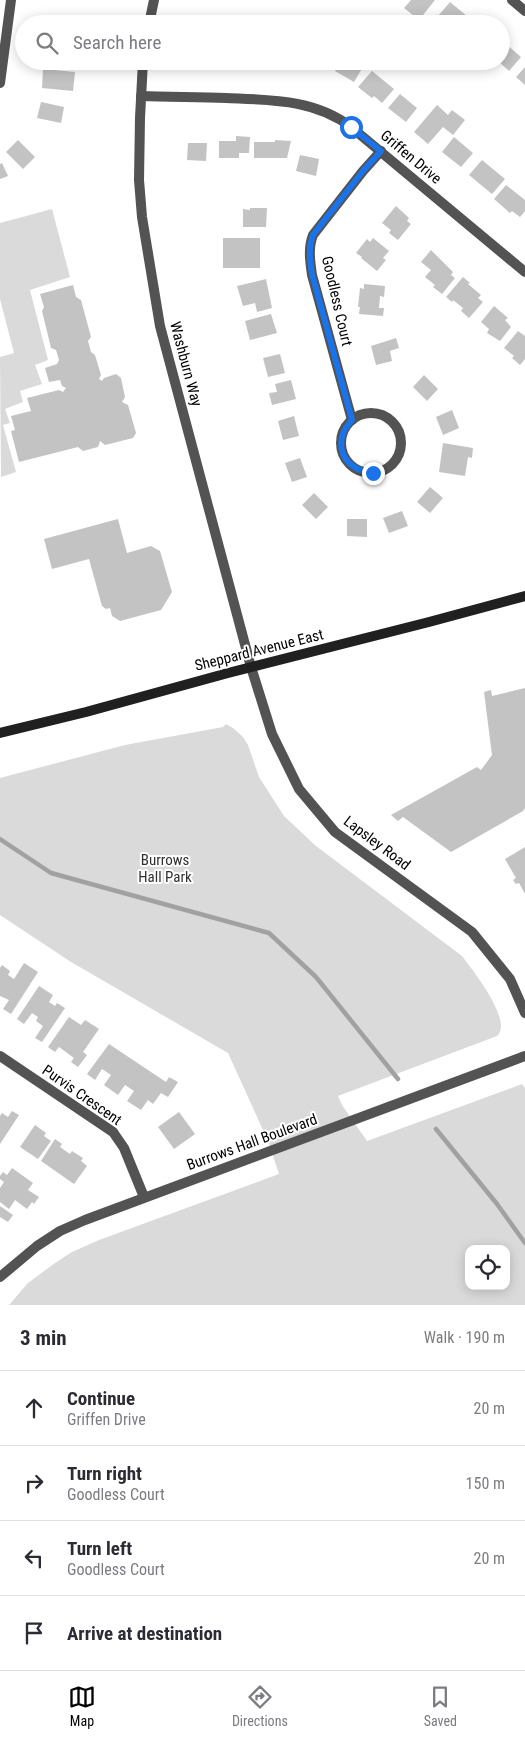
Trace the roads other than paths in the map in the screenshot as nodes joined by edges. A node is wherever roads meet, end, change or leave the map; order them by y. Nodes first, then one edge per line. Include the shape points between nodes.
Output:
1 (11, 0) edge
2 (154, 0) edge
3 (512, 0) edge
4 (525, 11) edge
5 (151, 15) edge
6 (142, 70) edge
7 (0, 83) edge
8 (141, 96) junction
9 (381, 151) junction
10 (525, 272) edge
11 (352, 420) junction
12 (525, 596) edge
13 (251, 667) junction
14 (0, 733) edge
15 (525, 1013) edge
16 (0, 1056) edge
17 (525, 1056) edge
18 (144, 1198) junction
19 (0, 1277) edge

1 - 7 street
2 - 5 street
3 - 4 street
6 - 8 street, Washburn Way
8 - 9 street, Griffen Drive via 273,100 303,104 342,120
8 - 13 street, Washburn Way via 139,180 157,310
9 - 10 street, Griffen Drive
9 - 11 street, Goodless Court via 313,235 310,243 312,274
11 - 11 street via 342,435 342,453 347,461 363,472 383,471 398,457 401,447 397,428 390,420 371,413
12 - 13 main road, Sheppard Avenue East
13 - 14 main road, Sheppard Avenue East
13 - 15 street, Lapsley Road via 272,734 299,789 335,832 472,932 510,979
16 - 18 street, Purvis Crescent via 113,1132 124,1148
17 - 18 street, Burrows Hall Boulevard
18 - 19 street, Burrows Hall Boulevard via 60,1231

